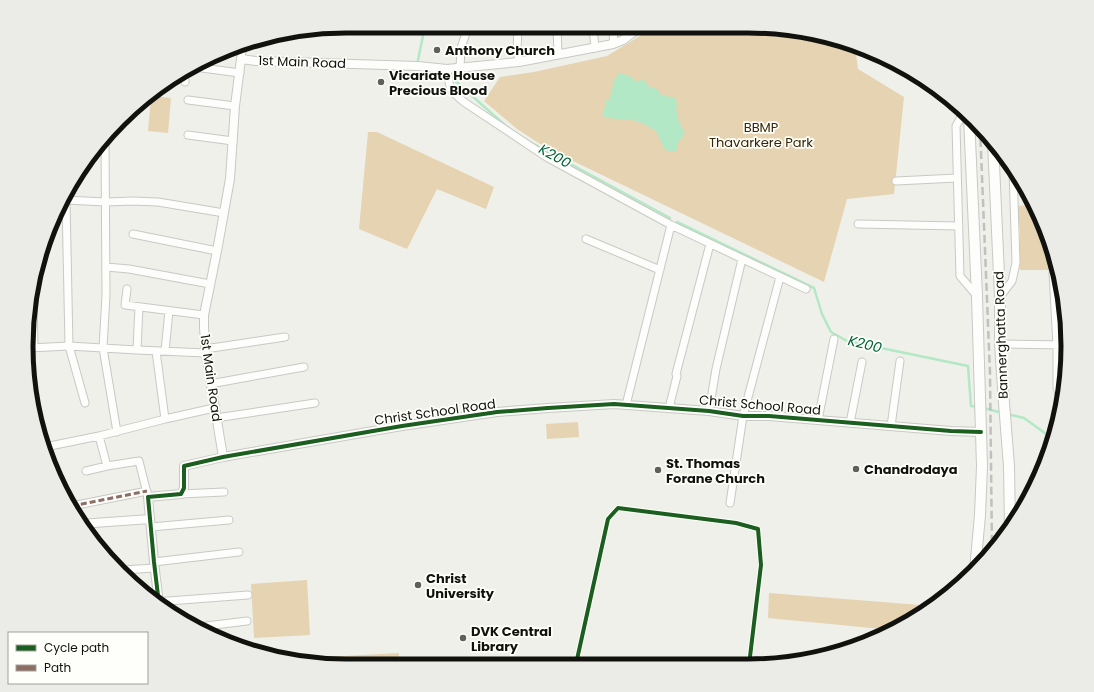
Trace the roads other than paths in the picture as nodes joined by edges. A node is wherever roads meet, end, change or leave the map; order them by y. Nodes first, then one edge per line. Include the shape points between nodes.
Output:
1 (466, 33) edge
2 (518, 33) edge
3 (557, 33) edge
4 (594, 33) edge
5 (614, 33) edge
6 (632, 33) edge
7 (613, 44) junction
8 (595, 48) junction
9 (242, 51) edge
10 (558, 54) junction
11 (241, 59) junction
12 (519, 62) junction
13 (202, 68) edge
14 (460, 68) junction
15 (447, 69) junction
16 (240, 73) junction
17 (184, 78) edge
18 (184, 82) dead end
19 (188, 100) dead end
20 (235, 106) junction
21 (961, 117) edge
22 (969, 125) edge
23 (188, 135) dead end
24 (234, 141) junction
25 (105, 147) edge
26 (993, 152) edge
27 (957, 178) junction
28 (896, 181) dead end
29 (1014, 182) edge
30 (69, 200) edge
31 (105, 202) junction
32 (66, 206) edge
33 (224, 213) junction
34 (858, 224) dead end
35 (671, 225) junction
36 (959, 226) junction
37 (133, 234) dead end
38 (586, 239) dead end
39 (710, 244) junction
40 (217, 251) junction
41 (742, 259) junction
42 (106, 267) junction
43 (660, 270) junction
44 (780, 277) junction
45 (1053, 278) edge
46 (210, 284) junction
47 (127, 289) dead end
48 (806, 289) dead end
49 (977, 296) junction
50 (1000, 297) junction
51 (139, 307) junction
52 (169, 310) junction
53 (204, 315) junction
54 (285, 337) dead end
55 (834, 339) dead end
56 (1000, 344) junction
57 (1057, 345) junction
58 (1061, 345) edge
59 (69, 346) junction
60 (33, 348) edge
61 (103, 348) junction
62 (137, 350) junction
63 (156, 351) junction
64 (165, 351) junction
65 (206, 351) junction
66 (900, 361) dead end
67 (862, 362) dead end
68 (304, 366) dead end
69 (210, 384) junction
70 (1058, 389) edge
71 (85, 403) dead end
72 (315, 403) dead end
73 (626, 405) junction
74 (214, 408) junction
75 (670, 408) junction
76 (708, 411) junction
77 (744, 416) junction
78 (165, 418) junction
79 (216, 418) junction
80 (818, 420) junction
81 (850, 423) junction
82 (891, 426) junction
83 (117, 432) junction
84 (981, 432) junction
85 (99, 436) junction
86 (50, 446) edge
87 (223, 457) junction
88 (139, 461) junction
89 (148, 464) dead end
90 (107, 466) junction
91 (86, 471) dead end
92 (224, 492) dead end
93 (148, 494) junction
94 (181, 494) junction
95 (730, 503) dead end
96 (77, 505) edge
97 (1010, 517) edge
98 (229, 520) dead end
99 (150, 523) junction
100 (89, 524) edge
101 (239, 552) dead end
102 (976, 560) edge
103 (154, 565) junction
104 (127, 569) edge
105 (248, 595) dead end
106 (157, 596) edge
107 (167, 602) edge
108 (247, 621) dead end
109 (206, 626) edge

1 - 14 street via 461,48
2 - 12 street
3 - 10 street
4 - 8 street
5 - 7 street
6 - 7 street, 1st Main Road
7 - 8 street, 1st Main Road
8 - 10 street, 1st Main Road
9 - 11 street
10 - 12 street, 1st Main Road
11 - 15 street, 1st Main Road
11 - 16 street, 1st Main Road
12 - 14 street, 1st Main Road
13 - 16 street
14 - 15 street, 1st Main Road
15 - 35 street via 453,93 464,102 548,158
16 - 20 street, 1st Main Road
17 - 18 street
19 - 20 street
20 - 24 street, 1st Main Road
21 - 27 street via 956,126
22 - 49 main road, Bannerghatta Road
23 - 24 street
24 - 33 street, 1st Main Road
25 - 31 street
26 - 50 main road, Bannerghatta Road
27 - 28 street
27 - 36 street
29 - 50 street via 1016,263 1012,281
30 - 31 street
31 - 33 street via 158,202
31 - 42 street
32 - 59 street
33 - 40 street, 1st Main Road
34 - 36 street
35 - 39 street
35 - 43 street
36 - 49 street via 960,276
37 - 40 street
38 - 43 street
39 - 41 street
39 - 75 street via 676,374
40 - 46 street, 1st Main Road
41 - 44 street
41 - 76 street
42 - 46 street
42 - 61 street
43 - 73 street
44 - 48 street
44 - 77 street
45 - 57 street
46 - 53 street, 1st Main Road
47 - 51 street via 125,305
49 - 84 main road, Bannerghatta Road
50 - 56 main road, Bannerghatta Road
51 - 52 street
51 - 62 street
52 - 53 street
52 - 64 street
53 - 65 street, 1st Main Road
54 - 65 street
55 - 80 street
56 - 57 street
56 - 97 main road, Bannerghatta Road via 1009,466
57 - 58 street
57 - 70 street
59 - 60 street
59 - 61 street
59 - 71 street
61 - 62 street
61 - 83 street
62 - 63 street
63 - 64 street
63 - 78 street
64 - 65 street
65 - 69 street, 1st Main Road
66 - 82 street
67 - 81 street
68 - 69 street
69 - 74 street, 1st Main Road
72 - 79 street
73 - 75 street, Christ School Road
73 - 87 street, Christ School Road via 497,412
74 - 78 street
74 - 79 street, 1st Main Road
75 - 76 street, Christ School Road
76 - 77 street, Christ School Road
77 - 80 street, Christ School Road
77 - 95 street
78 - 83 street
79 - 87 street, 1st Main Road
80 - 81 street, Christ School Road
81 - 82 street, Christ School Road
82 - 84 street, Christ School Road
83 - 85 street
84 - 102 main road, Bannerghatta Road via 982,466
85 - 86 street
85 - 90 street
87 - 94 street, Christ School Road via 184,466 184,488
88 - 89 street
88 - 90 street
88 - 93 street
90 - 91 street
92 - 94 street
93 - 94 street
93 - 96 street
93 - 99 street
98 - 99 street
99 - 100 street
99 - 103 street
101 - 103 street
103 - 104 street
103 - 106 street
105 - 107 street
108 - 109 street

